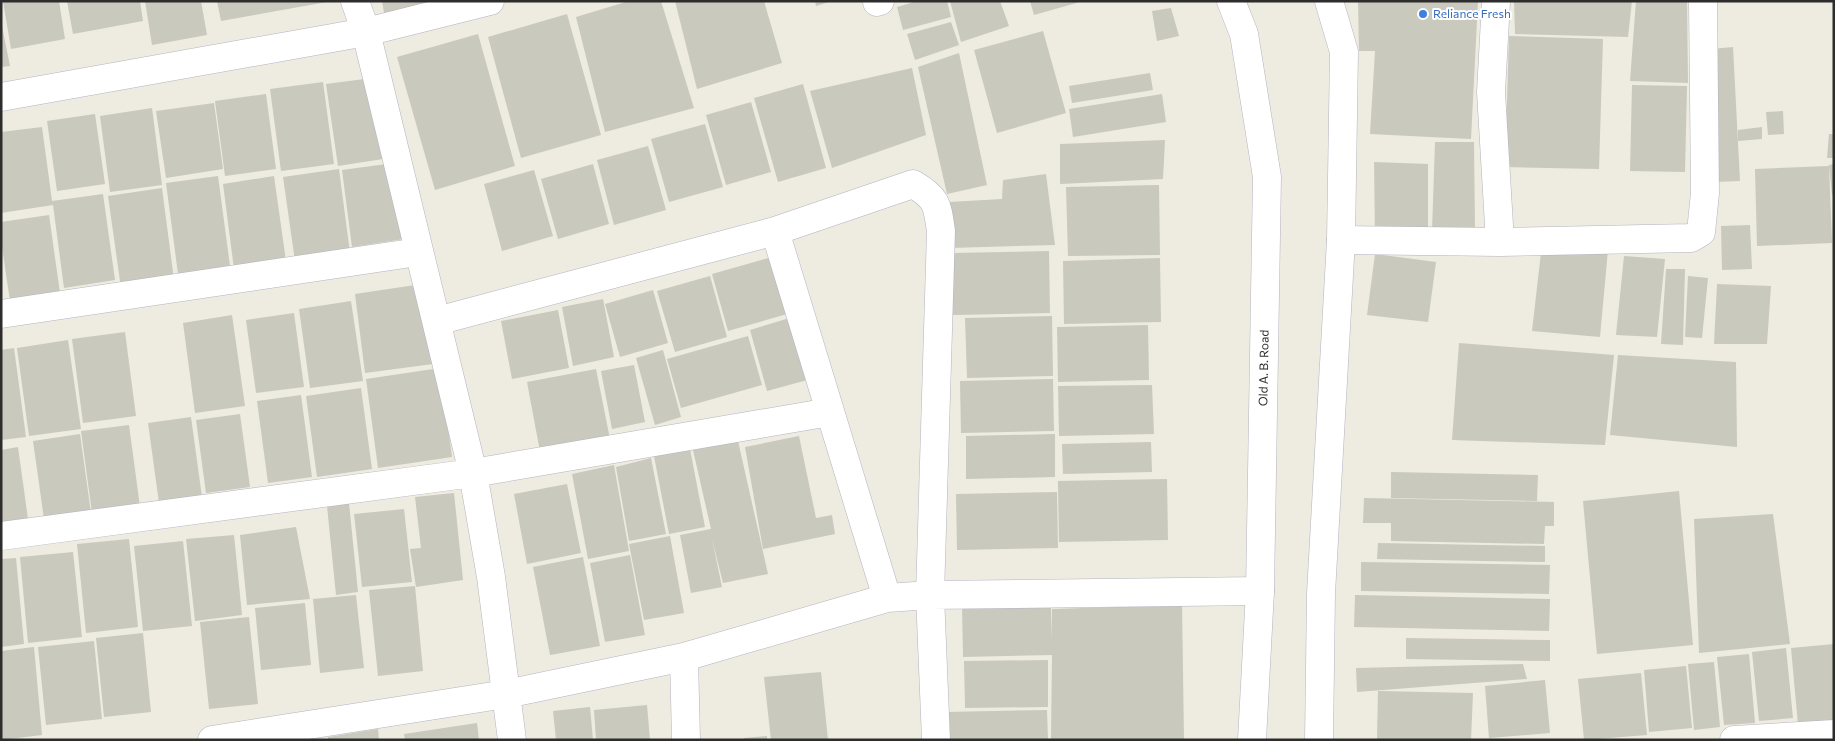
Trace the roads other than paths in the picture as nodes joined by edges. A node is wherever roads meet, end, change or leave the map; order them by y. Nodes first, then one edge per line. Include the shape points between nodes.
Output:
1 (355, 1) edge
2 (490, 1) edge
3 (1231, 1) edge
4 (1329, 1) edge
5 (1496, 1) edge
6 (1703, 1) edge
7 (366, 32) junction
8 (1, 97) edge
9 (775, 231) junction
10 (1341, 240) junction
11 (1500, 242) junction
12 (418, 252) junction
13 (1, 314) edge
14 (437, 321) junction
15 (830, 412) junction
16 (473, 473) junction
17 (1, 536) edge
18 (1260, 591) junction
19 (930, 595) junction
20 (887, 598) junction
21 (684, 657) junction
22 (506, 694) junction
23 (1834, 734) edge
24 (212, 740) edge
25 (512, 740) edge
26 (686, 740) edge
27 (936, 740) edge
28 (1252, 740) edge
29 (1319, 740) edge
30 (1734, 740) edge

1 - 7 street
2 - 7 street
3 - 18 street, Old A. B. Road via 1244,34 1267,177
4 - 10 street via 1344,52
5 - 11 street via 1491,92
6 - 11 street via 1705,193 1701,232 1691,238
7 - 8 street
7 - 12 street
9 - 14 street
9 - 15 street
9 - 19 street via 913,184 930,194 938,205 941,231
10 - 11 street
10 - 29 street via 1321,593
12 - 13 street
12 - 14 street
14 - 16 street
15 - 16 street
15 - 20 street
16 - 17 street
16 - 22 street
18 - 19 street
18 - 28 street, Old A. B. Road
19 - 20 street
19 - 27 street
20 - 21 street
21 - 22 street
21 - 26 street
22 - 24 street
22 - 25 street
23 - 30 street

